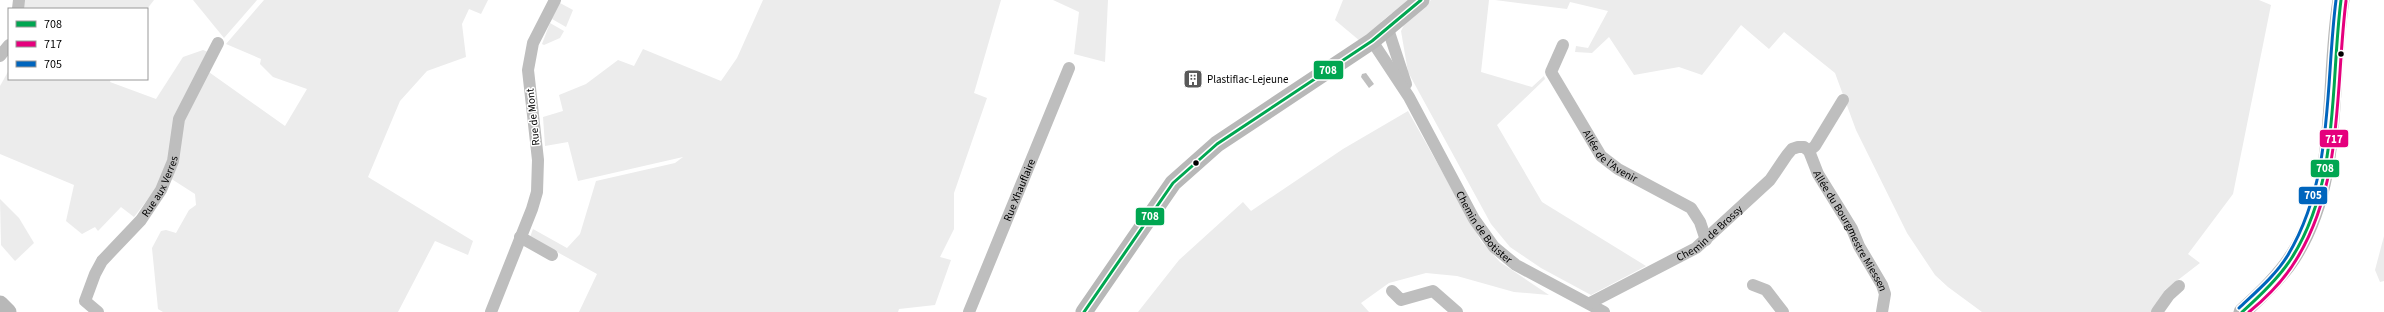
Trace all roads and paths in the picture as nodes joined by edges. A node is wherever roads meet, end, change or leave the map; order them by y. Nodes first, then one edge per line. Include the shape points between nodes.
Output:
1 (555, 0) edge
2 (1421, 0) edge
3 (2341, 0) edge
4 (1388, 29) junction
5 (1372, 41) junction
6 (218, 43) dead end
7 (8, 46) edge
8 (1563, 46) dead end
9 (0, 56) edge
10 (1070, 68) dead end
11 (1410, 97) junction
12 (1843, 100) dead end
13 (1809, 151) junction
14 (520, 237) junction
15 (1706, 240) junction
16 (552, 255) dead end
17 (1753, 285) dead end
18 (2179, 286) dead end
19 (1392, 292) dead end
20 (1590, 303) junction
21 (98, 312) edge
22 (491, 312) edge
23 (969, 312) edge
24 (1084, 312) edge
25 (1457, 312) edge
26 (1604, 312) edge
27 (1783, 312) edge
28 (1882, 312) edge
29 (2157, 312) edge
30 (2242, 312) edge

1 - 14 street, Rue de Mont via 533,43 528,70 538,160 537,192
2 - 4 street
3 - 30 street via 2335,41 2328,159 2310,222 2292,258 2266,290
4 - 5 street
4 - 11 street, Chemin de Botister
5 - 11 street, Chemin de Botister
5 - 24 street via 1217,144 1173,183
6 - 21 street, Rue aux Verres via 179,119 173,161 161,190 141,220 102,261 95,274 85,302
7 - 9 street
8 - 15 street, Allée de l'Avenir via 1551,72 1601,156 1618,170 1691,208 1700,222
10 - 23 street, Rue Xhauflaire
11 - 20 street, Chemin de Botister via 1474,219 1494,247 1516,265
12 - 13 street via 1815,146
13 - 15 street, Chemin de Brossy via 1804,147 1792,149 1770,180
13 - 28 street, Allée du Bourgmestre Miessen via 1818,174 1852,228 1859,246 1882,285 1885,294
14 - 16 street
14 - 22 street, Rue de Mont
15 - 20 street, Chemin de Brossy via 1684,256
17 - 27 street via 1766,290
18 - 29 street
19 - 25 street via 1401,300 1433,290
20 - 26 street, Chemin de Botister

